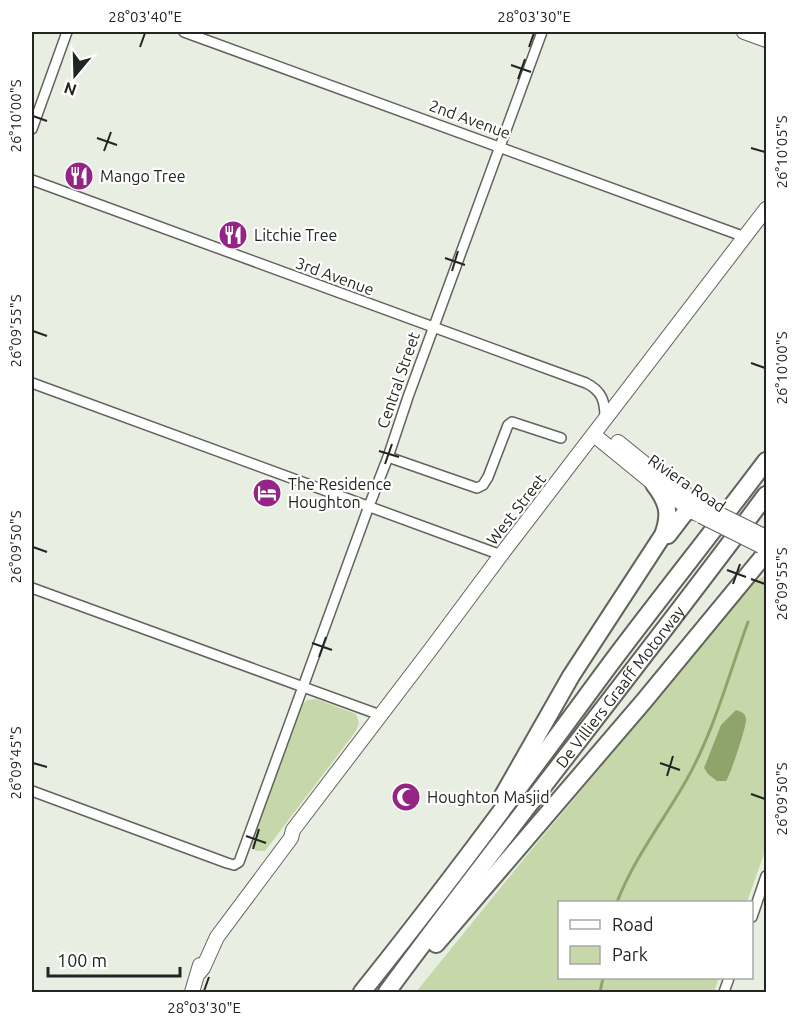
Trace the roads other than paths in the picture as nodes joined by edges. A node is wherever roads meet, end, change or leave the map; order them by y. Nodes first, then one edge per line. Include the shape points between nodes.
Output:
1 (67, 32) edge
2 (184, 32) edge
3 (542, 32) edge
4 (744, 32) edge
5 (766, 40) edge
6 (32, 129) edge
7 (500, 146) junction
8 (32, 180) edge
9 (766, 209) edge
10 (745, 237) junction
11 (434, 326) junction
12 (32, 383) edge
13 (600, 428) junction
14 (561, 438) dead end
15 (388, 457) junction
16 (766, 461) edge
17 (654, 484) junction
18 (766, 495) edge
19 (369, 506) junction
20 (761, 507) edge
21 (699, 509) junction
22 (765, 544) edge
23 (501, 555) junction
24 (766, 572) edge
25 (32, 588) edge
26 (735, 590) junction
27 (569, 682) junction
28 (303, 687) junction
29 (380, 715) junction
30 (32, 791) edge
31 (492, 825) junction
32 (766, 876) edge
33 (753, 914) edge
34 (409, 963) junction
35 (192, 993) edge
36 (362, 993) edge
37 (387, 993) edge

1 - 6 street
2 - 7 street, 2nd Avenue
3 - 7 street, Central Street
4 - 5 main road
7 - 10 street, 2nd Avenue
7 - 11 street, Central Street
8 - 11 street, 3rd Avenue
9 - 10 main road, West Street
10 - 13 main road, West Street
11 - 13 street, 3rd Avenue via 594,387 603,399
11 - 15 street, Central Street
12 - 19 street
13 - 17 main road, Riviera Road
13 - 21 main road, Riviera Road
13 - 23 main road, West Street
14 - 15 street via 512,422 488,477 477,488
15 - 19 street, Central Street
16 - 31 highway
17 - 21 main road, Riviera Road
17 - 27 highway via 669,510 663,535
18 - 20 highway, De Villiers Graaff Motorway
19 - 23 street
19 - 28 street, Central Street
20 - 34 highway, De Villiers Graaff Motorway
21 - 22 main road, Riviera Road, bridge
21 - 27 highway via 675,525
22 - 26 highway
23 - 29 main road, West Street
24 - 26 highway
25 - 28 street
26 - 34 highway via 432,949
27 - 31 highway via 513,776
28 - 29 street
28 - 30 street, Central Street via 243,854 236,864
29 - 35 main road, West Street via 293,830 285,834 205,948
31 - 36 highway
32 - 33 street
34 - 37 highway, De Villiers Graaff Motorway

